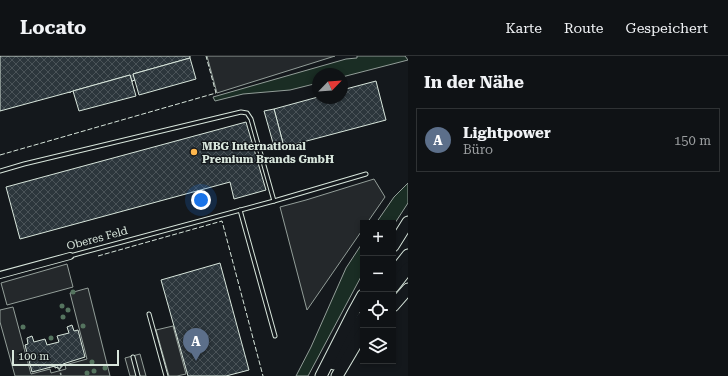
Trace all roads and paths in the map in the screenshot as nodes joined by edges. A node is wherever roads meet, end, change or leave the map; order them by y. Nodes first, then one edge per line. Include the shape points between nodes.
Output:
1 (0, 171) edge
2 (366, 174) dead end
3 (274, 201) junction
4 (240, 210) junction
5 (408, 222) edge
6 (396, 241) edge
7 (408, 255) edge
8 (70, 256) joint
9 (408, 268) edge
10 (396, 270) edge
11 (0, 275) edge
12 (396, 283) edge
13 (408, 289) edge
14 (360, 301) edge
15 (396, 303) edge
16 (149, 314) dead end
17 (360, 322) edge
18 (275, 336) dead end
19 (360, 337) edge
20 (360, 351) edge
21 (133, 357) dead end
22 (60, 368) dead end
23 (61, 375) edge
24 (138, 376) edge
25 (166, 376) edge
26 (322, 376) edge
27 (328, 376) edge
28 (337, 376) edge
29 (345, 376) edge

1 - 3 lane via 241,112 247,113 251,119
2 - 3 lane, Oberes Feld
3 - 4 lane, Oberes Feld
4 - 8 lane, Oberes Feld
4 - 18 lane
5 - 6 highway
7 - 10 highway
8 - 11 street, Oberes Feld
9 - 12 highway
13 - 15 highway
14 - 26 highway
16 - 25 lane
17 - 27 highway
19 - 28 highway
20 - 29 highway
21 - 24 lane
22 - 23 path

